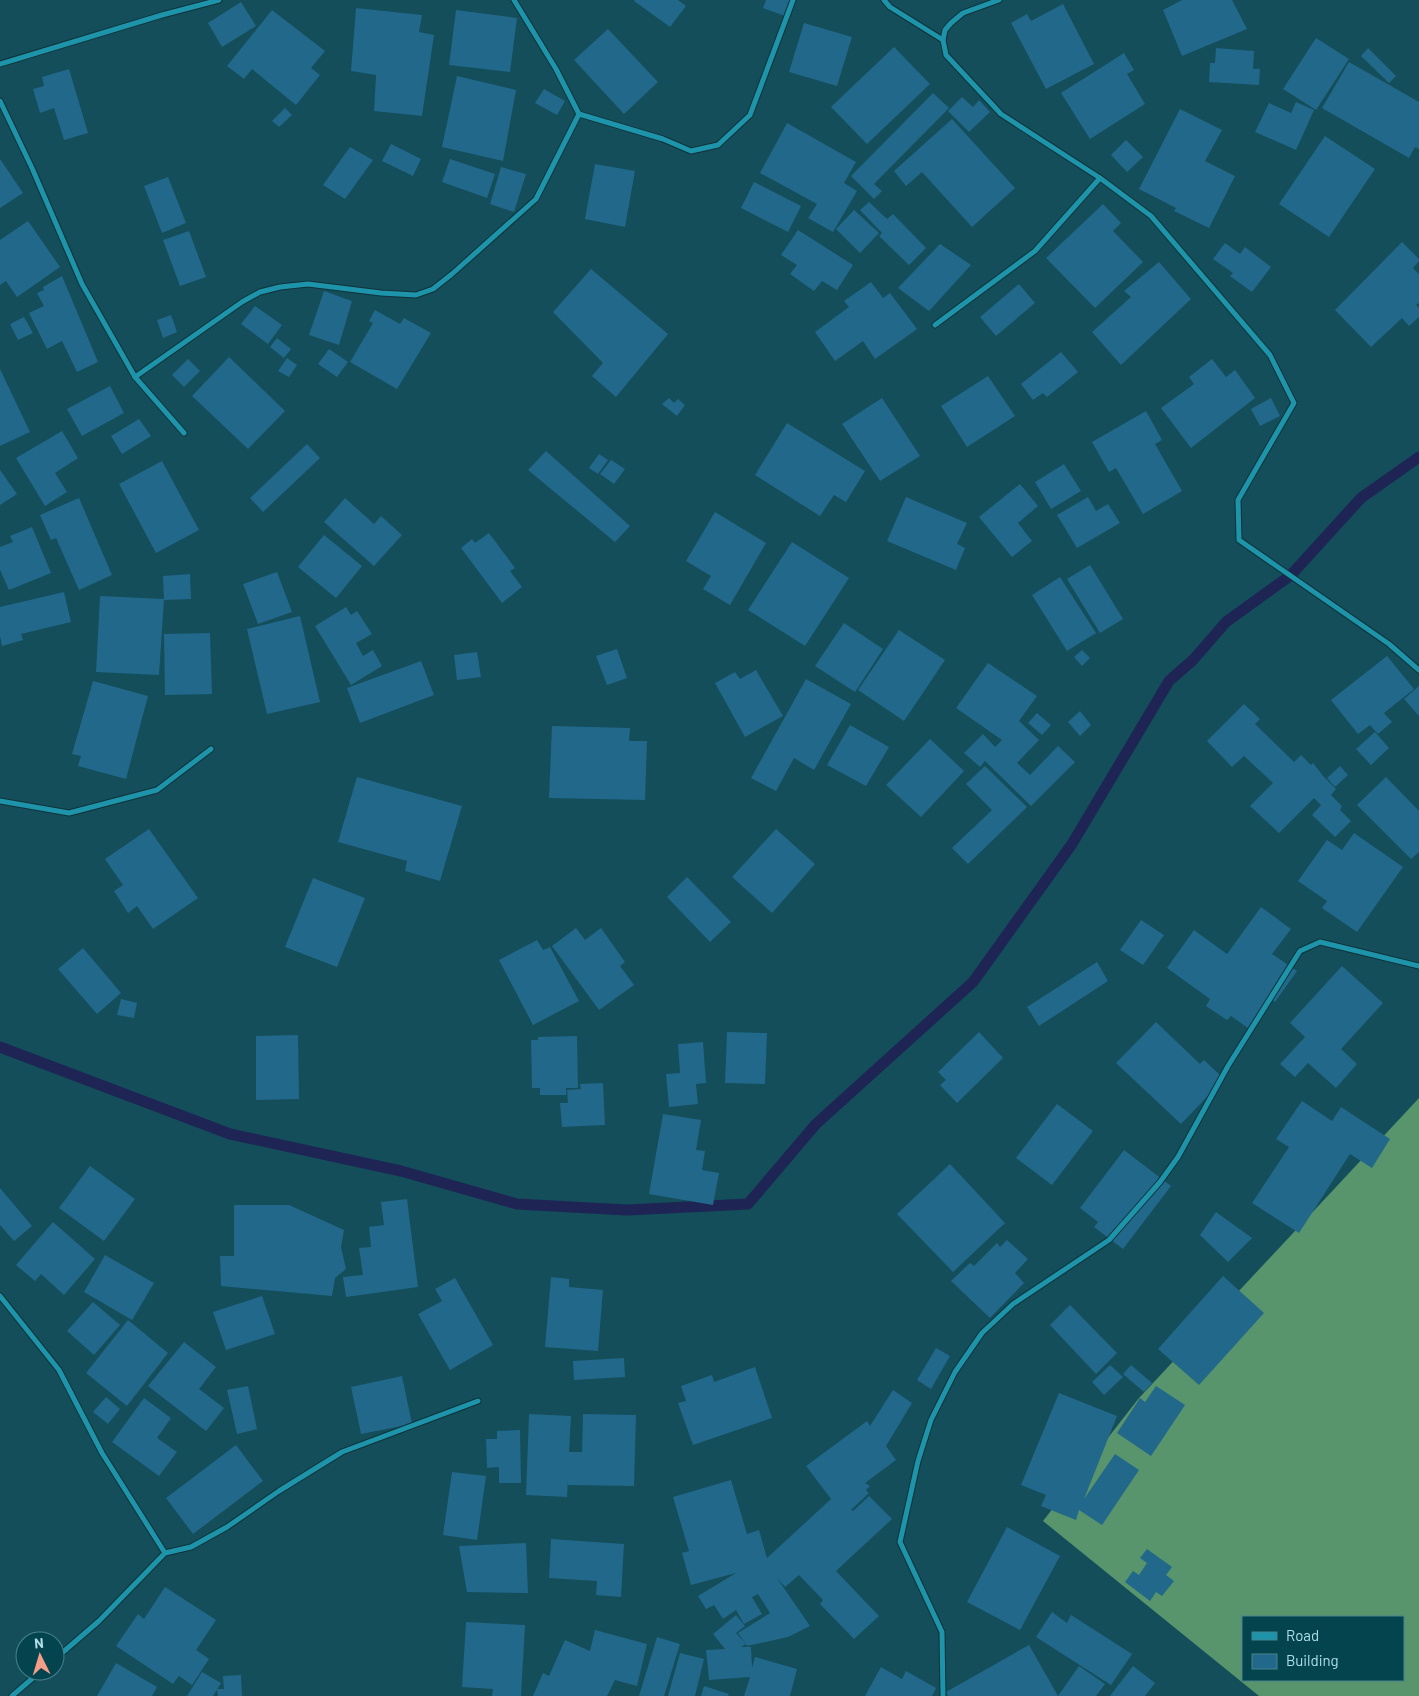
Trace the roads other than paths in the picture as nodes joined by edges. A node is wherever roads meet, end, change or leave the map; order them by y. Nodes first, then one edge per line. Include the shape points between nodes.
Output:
1 (219, 0) edge
2 (514, 0) edge
3 (793, 0) edge
4 (884, 0) edge
5 (999, 0) edge
6 (943, 40) junction
7 (0, 64) edge
8 (0, 101) edge
9 (579, 114) junction
10 (1100, 178) junction
11 (935, 325) dead end
12 (135, 377) junction
13 (184, 433) dead end
14 (1419, 670) edge
15 (211, 749) dead end
16 (0, 801) edge
17 (1419, 966) edge
18 (0, 1296) edge
19 (478, 1401) dead end
20 (165, 1553) junction
21 (65, 1650) edge
22 (29, 1681) edge
23 (12, 1696) edge
24 (943, 1696) edge

1 - 7 street
2 - 9 street
3 - 9 street via 750,115 718,145 691,151 664,139
4 - 6 street
5 - 6 street via 963,12 951,23
6 - 10 street via 946,54 1000,114
8 - 12 street via 82,284
9 - 12 street via 536,199 433,289 416,295 308,284 260,292
10 - 11 street via 1035,251
10 - 14 street via 1151,216 1270,355 1294,403 1238,500 1239,540 1389,644
12 - 13 street
15 - 16 street via 157,790 69,812
17 - 24 street via 1320,942 1300,950 1160,1182 1109,1240 1013,1304 982,1333 955,1372 931,1420 918,1461 900,1542 942,1632
18 - 20 street via 59,1370 102,1453
19 - 20 street via 342,1452 192,1547
20 - 21 street via 99,1621
22 - 23 street

